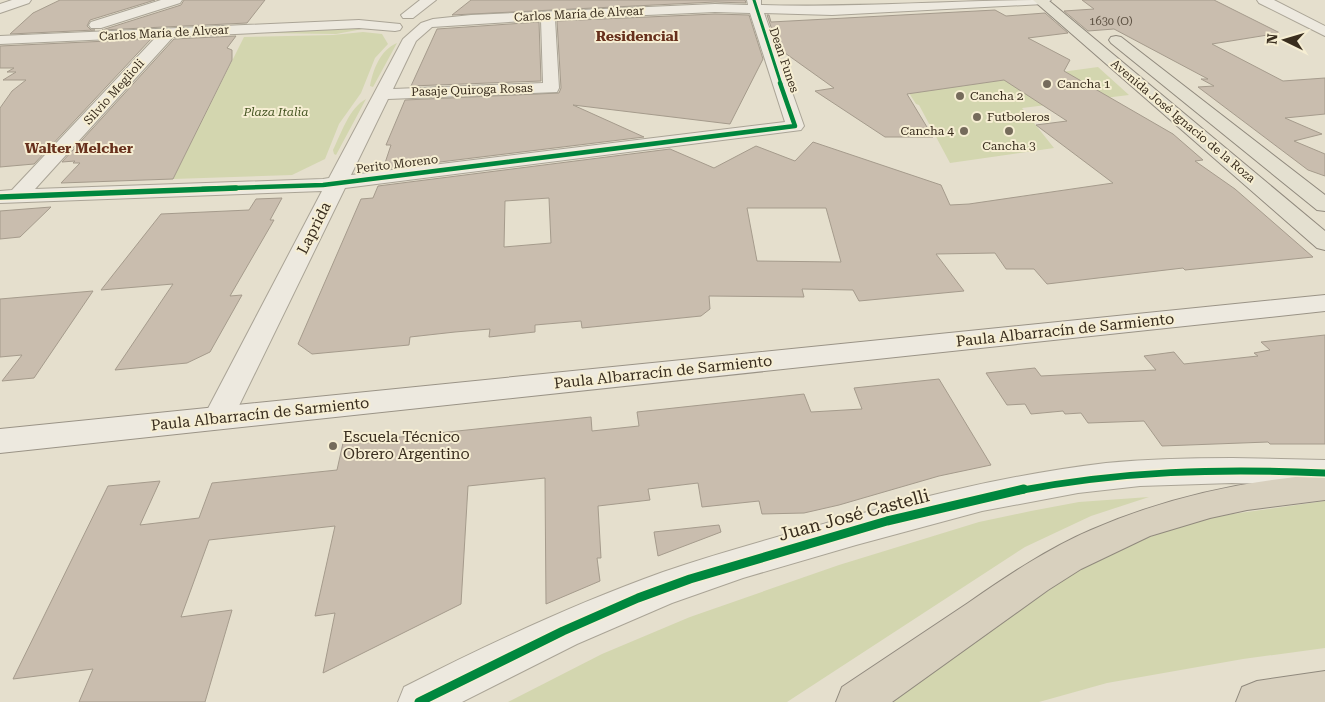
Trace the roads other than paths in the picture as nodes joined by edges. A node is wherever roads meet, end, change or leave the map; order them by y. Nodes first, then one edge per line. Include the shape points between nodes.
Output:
1 (24, 0) edge
2 (175, 0) edge
3 (429, 0) edge
4 (1040, 0) edge
5 (1044, 0) edge
6 (1064, 0) edge
7 (1264, 0) edge
8 (755, 5) edge
9 (0, 9) edge
10 (1084, 15) dead end
11 (548, 16) junction
12 (417, 22) junction
13 (1099, 27) dead end
14 (168, 32) junction
15 (1325, 32) edge
16 (54, 38) junction
17 (0, 40) edge
18 (382, 94) junction
19 (795, 126) joint
20 (337, 183) junction
21 (9, 197) edge
22 (1322, 200) edge
23 (1325, 243) edge
24 (1325, 303) edge
25 (218, 418) junction
26 (0, 441) edge
27 (1325, 473) edge
28 (1325, 487) edge
29 (1325, 692) edge
30 (419, 702) edge
31 (856, 702) edge
32 (1257, 702) edge

1 - 9 street
2 - 16 street
3 - 12 street, Laprida
3 - 12 street, Laprida via 431,6
4 - 5 street, Carlos María de Alvear
4 - 8 street, Carlos María de Alvear via 832,11
4 - 23 main road, Avenida José Ignacio de la Roza
6 - 10 main road
7 - 15 street
8 - 11 street, Carlos María de Alvear
8 - 19 street, Dean Funes
11 - 12 street, Carlos María de Alvear
11 - 18 street, Pasaje Quiroga Rosas via 551,88
12 - 14 street, Carlos María de Alvear
12 - 18 street, Laprida
13 - 22 main road, Avenida José Ignacio de la Roza
14 - 16 street, Carlos María de Alvear
14 - 21 street, Silvio Meglioli
16 - 17 street, Carlos María de Alvear
18 - 20 street, Laprida
19 - 20 street, Perito Moreno
20 - 21 street, Perito Moreno
20 - 25 street, Laprida
24 - 25 street, Paula Albarracín de Sarmiento
25 - 26 street, Paula Albarracín de Sarmiento
27 - 30 street, Juan José Castelli via 1180,471 1081,480 924,511 758,558 661,590 560,632
28 - 31 highway via 1201,505 1106,537 1058,562
29 - 32 highway

